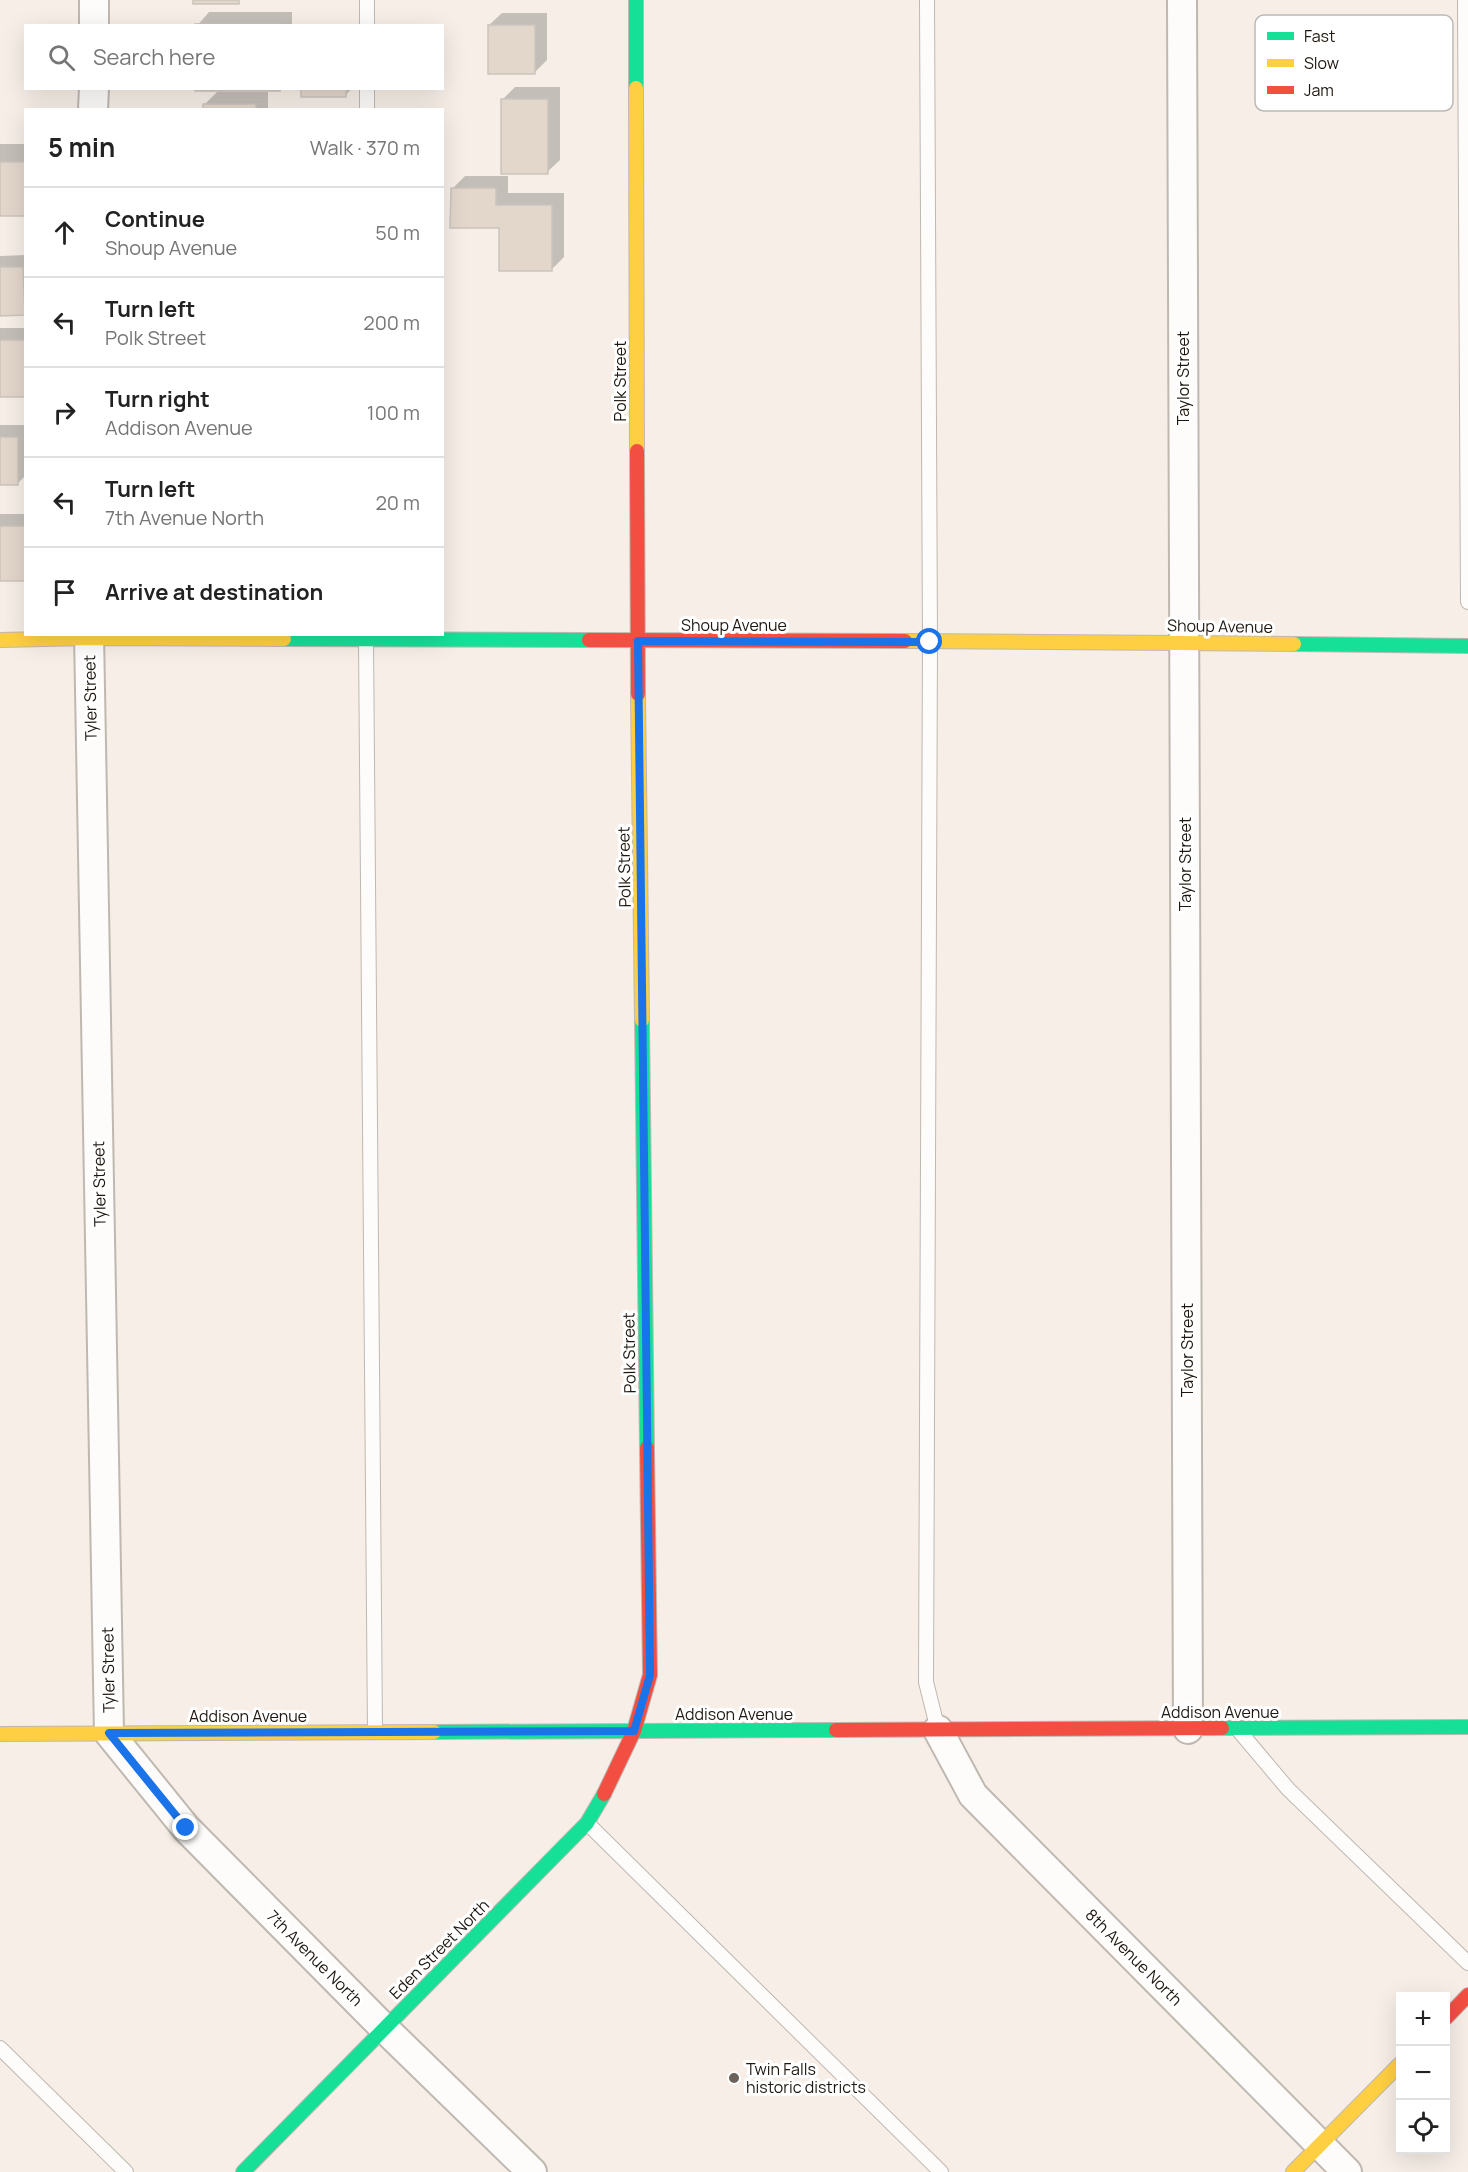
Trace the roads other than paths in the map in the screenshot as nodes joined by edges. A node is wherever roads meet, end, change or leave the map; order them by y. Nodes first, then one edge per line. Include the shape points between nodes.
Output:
1 (94, 0) edge
2 (367, 0) edge
3 (636, 0) edge
4 (927, 0) edge
5 (1182, 0) edge
6 (1465, 0) edge
7 (94, 24) edge
8 (367, 24) edge
9 (94, 90) edge
10 (367, 90) edge
11 (93, 108) edge
12 (367, 108) edge
13 (1468, 602) edge
14 (89, 636) edge
15 (366, 637) edge
16 (0, 640) edge
17 (638, 641) junction
18 (930, 642) junction
19 (1184, 642) junction
20 (1468, 646) edge
21 (1468, 1727) edge
22 (1188, 1729) junction
23 (1237, 1729) junction
24 (938, 1730) junction
25 (634, 1731) junction
26 (375, 1732) junction
27 (109, 1733) junction
28 (0, 1734) edge
29 (587, 1822) junction
30 (1468, 1963) edge
31 (1468, 1995) edge
32 (1450, 2014) edge
33 (384, 2028) junction
34 (0, 2048) edge
35 (1396, 2069) edge
36 (1320, 2145) junction
37 (126, 2172) edge
38 (243, 2172) edge
39 (532, 2172) edge
40 (941, 2172) edge
41 (1293, 2172) edge
42 (1347, 2172) edge

1 - 7 street
2 - 8 lane
3 - 17 street, Polk Street
4 - 18 lane
5 - 19 street, Taylor Street
6 - 13 lane
9 - 11 street
10 - 12 lane
14 - 15 street, Shoup Avenue
14 - 16 street, Shoup Avenue
14 - 27 street, Tyler Street
15 - 17 street, Shoup Avenue
15 - 26 lane
17 - 18 street, Shoup Avenue
17 - 25 street, Polk Street via 650,1675
18 - 19 street, Shoup Avenue
18 - 24 lane via 926,1682
19 - 20 street, Shoup Avenue
19 - 22 street, Taylor Street
21 - 23 street, Addison Avenue
22 - 23 street, Addison Avenue
22 - 24 street, Addison Avenue
23 - 30 lane via 1288,1789
24 - 25 street, Addison Avenue
24 - 36 street, 8th Avenue North via 973,1795
25 - 26 street, Addison Avenue
25 - 29 street, Eden Street North
26 - 27 street, Addison Avenue
27 - 28 street, Addison Avenue
27 - 33 street, 7th Avenue North via 186,1828
29 - 33 street, Eden Street North
29 - 40 lane
31 - 32 street
33 - 38 street, Eden Street North
33 - 39 street, 7th Avenue North
34 - 37 lane
35 - 36 street
36 - 41 street
36 - 42 street, 8th Avenue North

